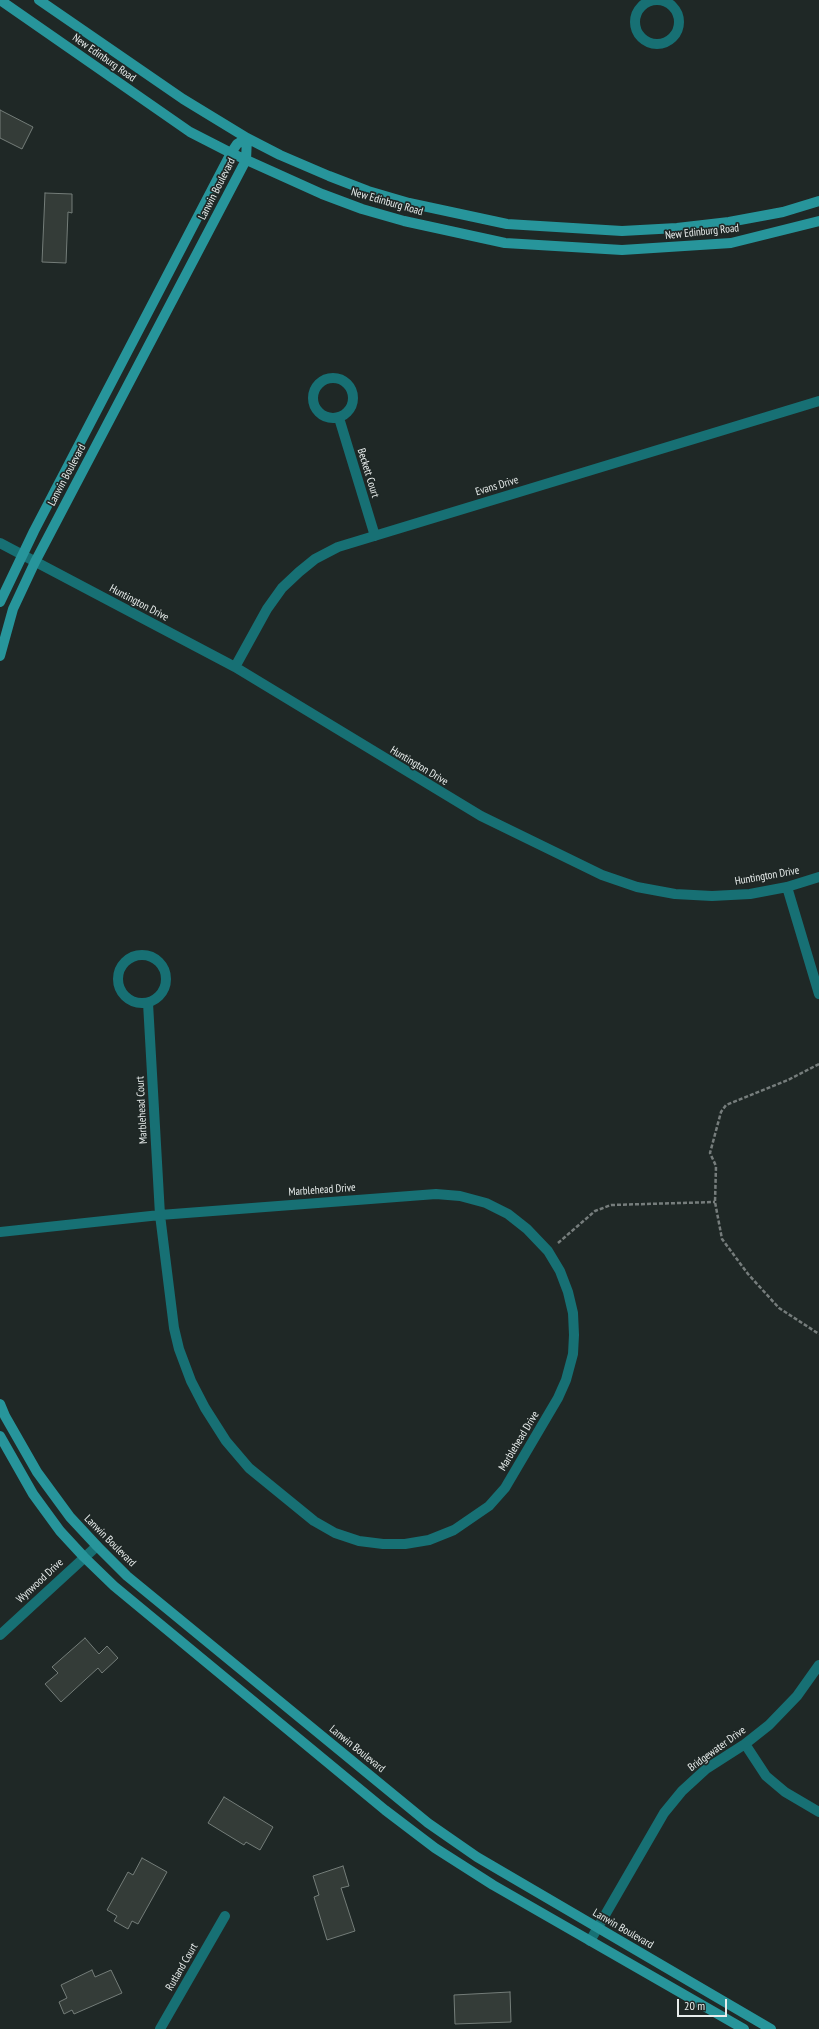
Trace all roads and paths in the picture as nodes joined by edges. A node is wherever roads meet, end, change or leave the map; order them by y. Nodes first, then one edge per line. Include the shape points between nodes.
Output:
1 (0, 0) edge
2 (39, 0) edge
3 (664, 0) edge
4 (247, 138) junction
5 (231, 153) junction
6 (246, 160) junction
7 (819, 201) edge
8 (819, 221) edge
9 (819, 401) edge
10 (339, 418) junction
11 (375, 536) junction
12 (0, 543) edge
13 (22, 555) junction
14 (35, 562) junction
15 (0, 602) edge
16 (0, 656) edge
17 (235, 667) junction
18 (819, 877) edge
19 (787, 887) junction
20 (819, 994) edge
21 (148, 1003) junction
22 (819, 1064) edge
23 (714, 1202) junction
24 (160, 1215) junction
25 (0, 1232) edge
26 (548, 1251) junction
27 (819, 1334) edge
28 (0, 1404) edge
29 (0, 1436) edge
30 (97, 1546) junction
31 (84, 1557) junction
32 (0, 1635) edge
33 (819, 1665) edge
34 (744, 1744) junction
35 (819, 1812) edge
36 (224, 1916) dead end
37 (598, 1928) junction
38 (590, 1941) junction
39 (160, 2029) edge
40 (744, 2029) edge
41 (771, 2029) edge

1 - 5 street, New Edinburg Road via 165,116
2 - 4 street, New Edinburg Road via 183,99
3 - 3 street via 645,3 637,12 637,32 648,43 660,44 671,39 676,33 678,16 672,6
4 - 5 street, Lanwin Boulevard via 237,144
4 - 6 street, Lanwin Boulevard
4 - 7 street, New Edinburg Road via 280,155 368,191 507,224 622,231 677,228 729,222
5 - 6 street, New Edinburg Road
5 - 13 street, Lanwin Boulevard
6 - 8 street, New Edinburg Road via 362,209 505,243 622,250 731,244
6 - 14 street, Lanwin Boulevard
9 - 11 street, Evans Drive
10 - 10 street via 352,406 352,390 338,378 326,379 316,387 313,402 322,415
10 - 11 street, Beckett Court
11 - 17 street, Evans Drive via 338,547 315,559 299,572 282,588 267,609
12 - 13 street, Huntington Drive
13 - 14 street, Huntington Drive
13 - 15 street, Lanwin Boulevard
14 - 16 street, Lanwin Boulevard via 13,609
14 - 17 street, Huntington Drive
17 - 19 street, Huntington Drive via 481,816 602,875 637,887 675,894 720,896 750,894
18 - 19 street, Huntington Drive
19 - 20 street
21 - 21 street via 164,991 166,974 157,959 138,954 124,962 117,981 119,989 128,999 135,1003
21 - 24 street, Marblehead Court
22 - 23 path via 788,1080 726,1105 721,1112 710,1153 716,1166
23 - 26 path via 611,1205 595,1211
23 - 27 path via 722,1239 748,1274 779,1308
24 - 25 street, Marblehead Drive
24 - 26 street, Marblehead Drive via 436,1194 460,1196 486,1203 508,1214
24 - 26 street, Marblehead Drive via 174,1328 180,1349 204,1408 226,1441 249,1468 314,1521 359,1541 383,1544 429,1540 472,1520 489,1506 505,1488 558,1398 573,1354 573,1313 565,1285
28 - 30 street, Lanwin Boulevard via 37,1472 70,1517
29 - 31 street via 33,1494 60,1531
30 - 31 street, Wynwood Drive
30 - 37 street, Lanwin Boulevard via 127,1576 428,1822 477,1857
31 - 32 street, Wynwood Drive
31 - 38 street via 114,1586 398,1820 493,1886
33 - 34 street, Bridgewater Drive via 797,1696 769,1725
34 - 35 street via 766,1776 785,1792
34 - 37 street, Bridgewater Drive via 706,1769 682,1791 664,1813
36 - 39 street, Rutland Court
37 - 38 street, Bridgewater Drive
37 - 41 street, Lanwin Boulevard
38 - 40 street

